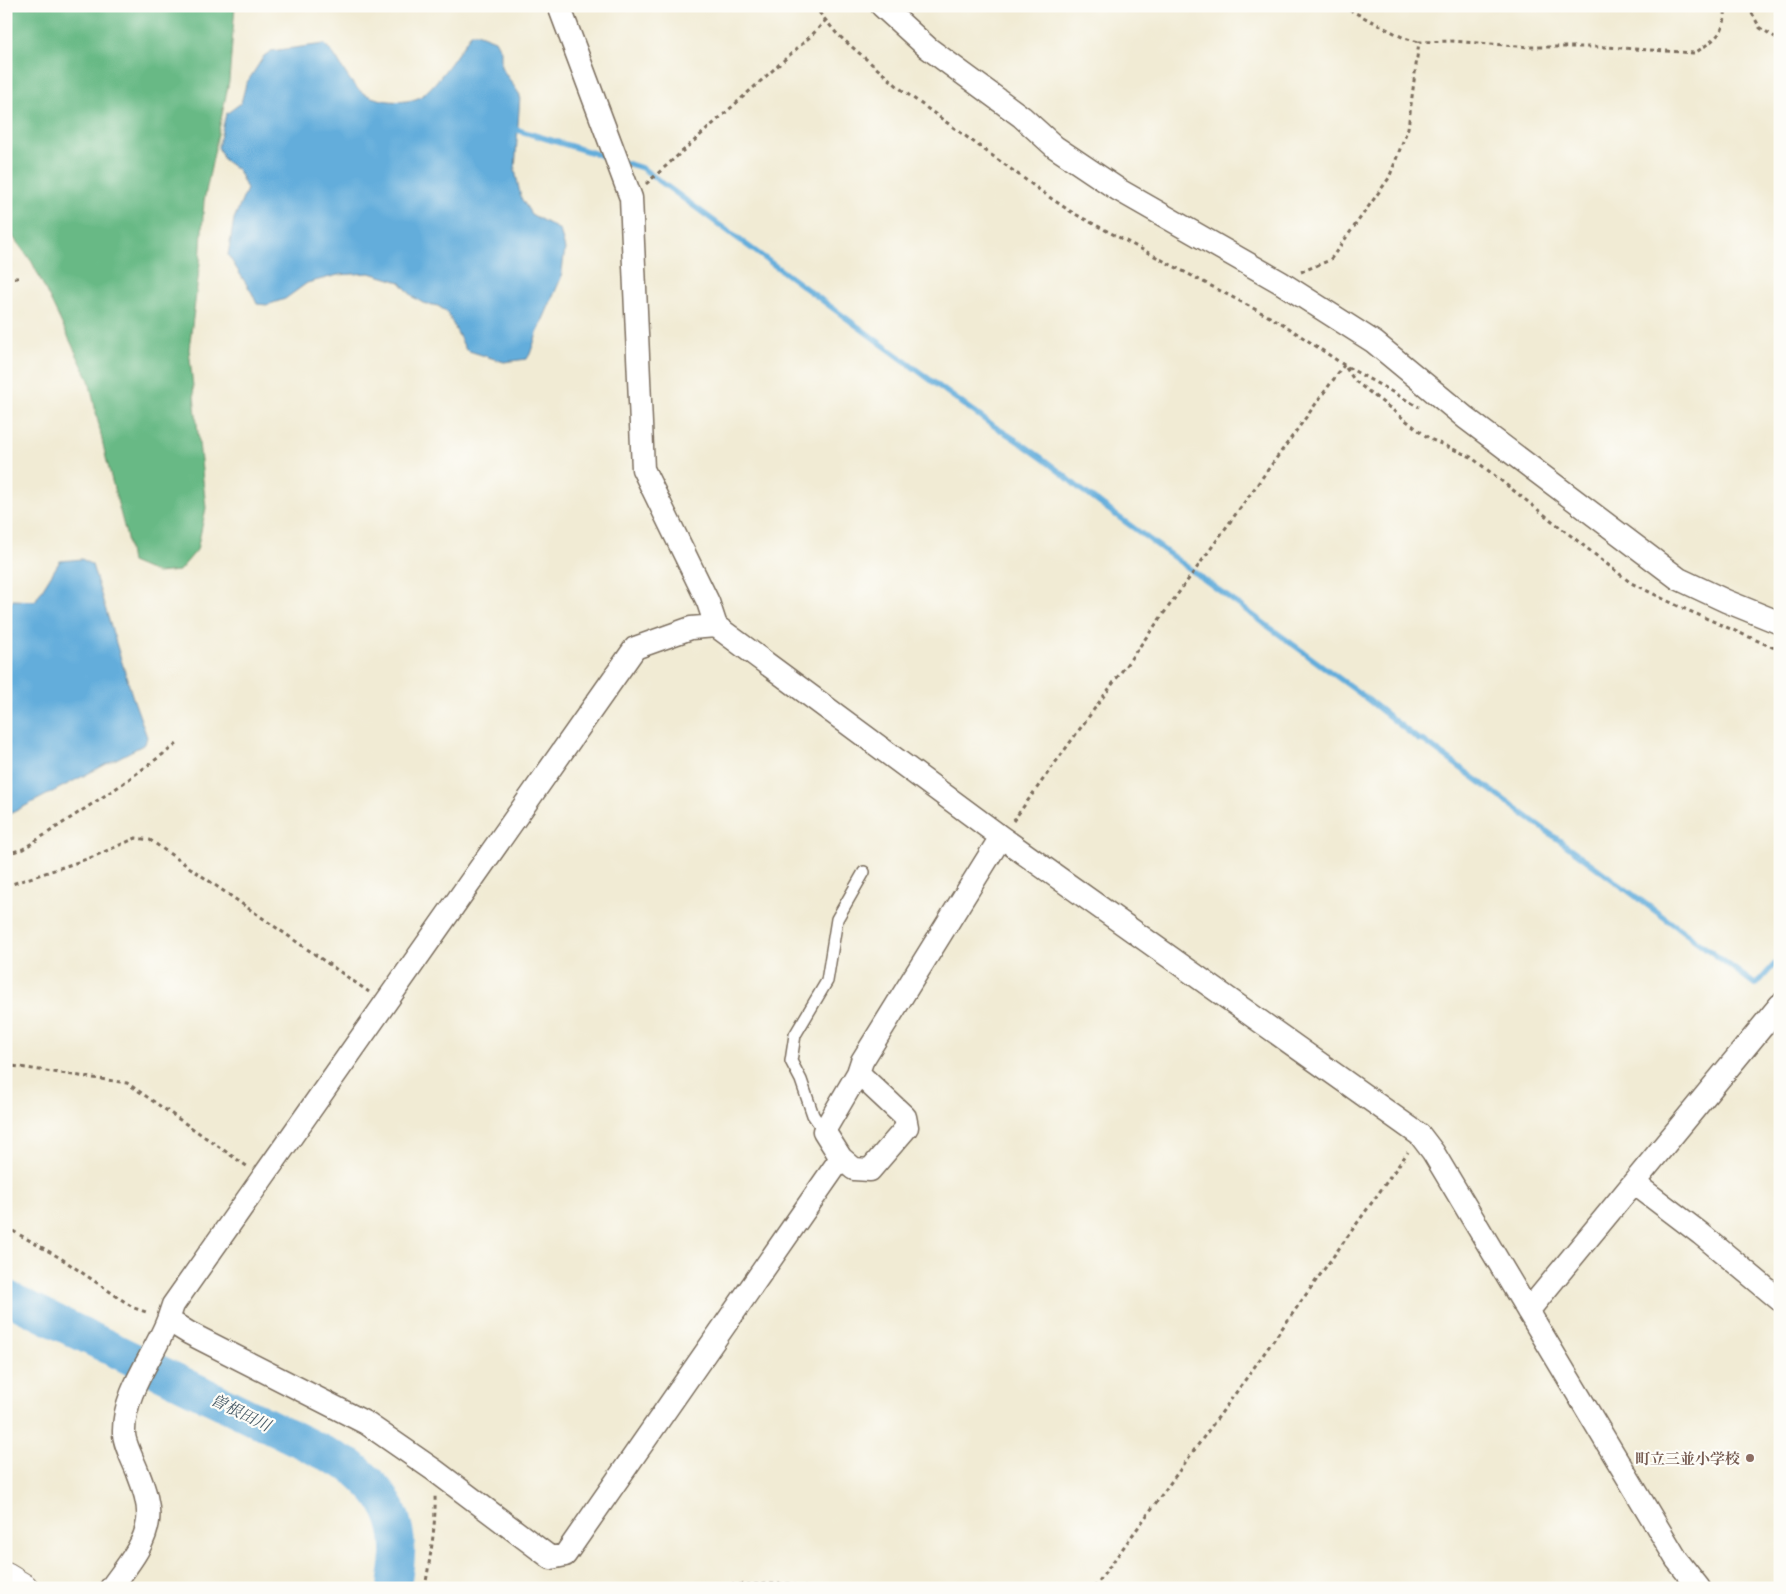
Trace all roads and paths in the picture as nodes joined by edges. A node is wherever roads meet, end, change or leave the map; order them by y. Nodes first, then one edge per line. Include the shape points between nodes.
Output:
1 (558, 6) edge
2 (814, 6) edge
3 (882, 6) edge
4 (1342, 6) edge
5 (1725, 6) edge
6 (1748, 6) edge
7 (825, 21) junction
8 (1780, 40) edge
9 (1419, 42) junction
10 (631, 198) junction
11 (6, 278) edge
12 (18, 278) dead end
13 (1280, 282) junction
14 (1344, 365) junction
15 (1422, 409) dead end
16 (1780, 624) edge
17 (716, 626) junction
18 (1780, 649) edge
19 (177, 744) dead end
20 (1001, 837) junction
21 (6, 854) edge
22 (864, 872) dead end
23 (6, 886) edge
24 (386, 1003) junction
25 (1779, 1006) edge
26 (6, 1065) edge
27 (858, 1073) junction
28 (824, 1131) junction
29 (1420, 1135) junction
30 (841, 1158) junction
31 (263, 1177) junction
32 (1634, 1183) junction
33 (6, 1227) edge
34 (1780, 1300) edge
35 (1528, 1311) junction
36 (166, 1326) junction
37 (434, 1470) junction
38 (6, 1577) edge
39 (24, 1588) edge
40 (111, 1588) edge
41 (425, 1588) edge
42 (723, 1588) edge
43 (809, 1588) edge
44 (1094, 1588) edge
45 (1699, 1588) edge

1 - 10 street
2 - 7 path
3 - 13 street via 928,48 1022,117 1055,147 1119,190
4 - 9 path via 1404,38
5 - 9 path via 1726,19 1718,36 1695,53
6 - 8 path via 1760,28
7 - 10 path
7 - 14 path via 902,90 1066,208 1283,324
9 - 13 path via 1408,128 1389,178 1330,260
10 - 17 street via 643,469 708,602
11 - 12 path
13 - 16 street via 1374,342 1467,419 1679,580
14 - 15 path
14 - 18 path via 1355,381 1430,439 1472,457 1631,584
14 - 20 path
17 - 20 street
17 - 24 street via 691,628 635,648
19 - 21 path via 118,787 22,849
20 - 27 street via 862,1061
20 - 29 street
22 - 28 lane via 837,919 827,981 795,1035 791,1061 813,1115
23 - 24 path via 90,858 136,838 150,840
24 - 31 street
25 - 32 street
26 - 31 path via 127,1083
27 - 28 street
27 - 30 street via 905,1117 907,1127 870,1170 854,1168
28 - 30 street
29 - 35 street
29 - 44 path
30 - 37 street via 565,1555 551,1558
31 - 36 street via 173,1305
32 - 34 street
32 - 35 street
33 - 36 path
35 - 45 street via 1677,1560
36 - 37 street via 189,1333 366,1422
36 - 40 street via 132,1391 124,1435 147,1499 148,1521 142,1543
37 - 41 path via 435,1512
38 - 39 main road
42 - 43 path via 728,1585 788,1584

